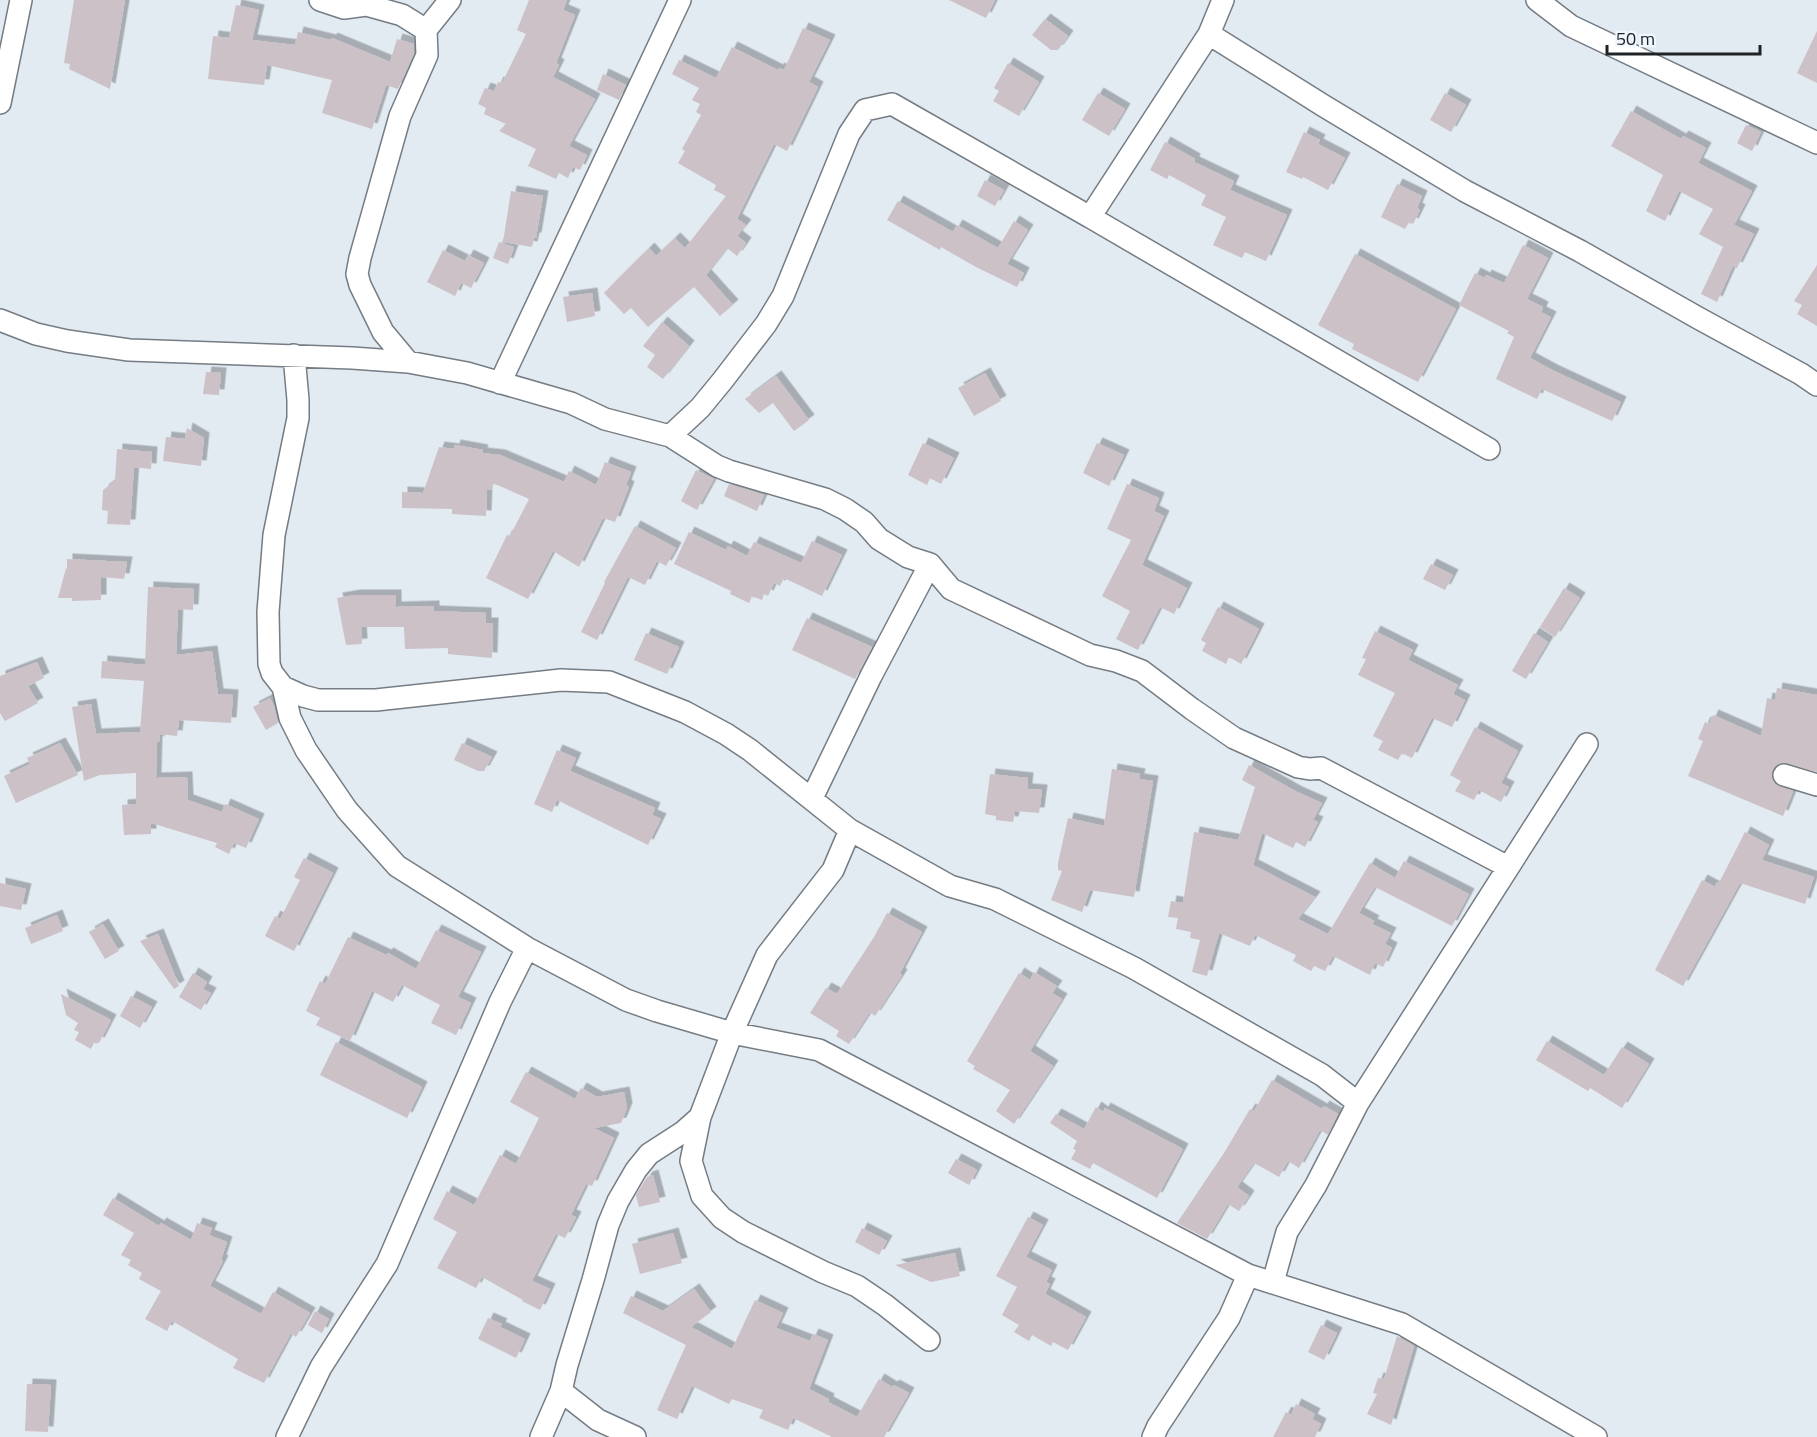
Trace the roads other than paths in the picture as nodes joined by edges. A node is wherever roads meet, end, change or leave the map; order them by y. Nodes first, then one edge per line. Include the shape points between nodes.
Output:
1 (21, 0) edge
2 (320, 0) edge
3 (450, 0) edge
4 (680, 0) edge
5 (1223, 0) edge
6 (1537, 0) edge
7 (426, 30) junction
8 (1209, 34) junction
9 (0, 102) edge
10 (1817, 143) edge
11 (1090, 217) junction
12 (0, 321) edge
13 (383, 332) junction
14 (294, 355) junction
15 (370, 359) junction
16 (408, 362) junction
17 (500, 383) junction
18 (1817, 385) edge
19 (670, 436) junction
20 (1489, 449) dead end
21 (930, 564) junction
22 (283, 687) junction
23 (1587, 744) dead end
24 (1784, 775) dead end
25 (1817, 785) edge
26 (812, 798) junction
27 (850, 830) junction
28 (1508, 867) junction
29 (527, 948) junction
30 (732, 1033) junction
31 (1358, 1103) junction
32 (700, 1117) junction
33 (1248, 1275) junction
34 (1273, 1282) junction
35 (929, 1340) dead end
36 (561, 1391) junction
37 (287, 1437) edge
38 (542, 1437) edge
39 (635, 1437) edge
40 (1153, 1437) edge
41 (1596, 1437) edge

1 - 9 street
2 - 7 street via 344,8 366,5 402,15
3 - 7 street
4 - 17 street
5 - 8 street
6 - 10 street via 1571,26
7 - 13 street via 427,54 400,116 357,274
8 - 11 street
8 - 18 street via 1465,191
11 - 19 street via 892,104 865,110 849,134 783,296 723,380
11 - 20 street
12 - 14 street via 36,334 129,350
13 - 15 street
13 - 16 street
14 - 15 street
14 - 22 street via 298,418 274,535 268,612 269,664
15 - 16 street
16 - 17 street
17 - 19 street via 571,404 605,419
19 - 21 street via 729,471 825,499 855,514 879,539 908,557
21 - 26 street
21 - 28 street via 951,589 1090,655 1143,671 1234,738 1298,767 1322,768
22 - 26 street via 318,700 376,700 561,680 609,682 685,712 726,734
22 - 29 street via 290,718 306,750 347,810 397,866
23 - 28 street
24 - 25 street
26 - 27 street
27 - 30 street via 833,870 767,955
27 - 31 street via 950,886 995,899 1134,968 1322,1075
28 - 31 street
29 - 30 street via 626,1000
29 - 37 street via 387,1264 321,1367
30 - 32 street
30 - 33 street via 819,1050
31 - 34 street via 1287,1232
32 - 35 street via 691,1161 702,1196 722,1218 743,1232 857,1286
32 - 36 street via 649,1154 618,1201
33 - 34 street
33 - 40 street via 1229,1317
34 - 41 street via 1402,1324
36 - 38 street
36 - 39 street via 598,1420

